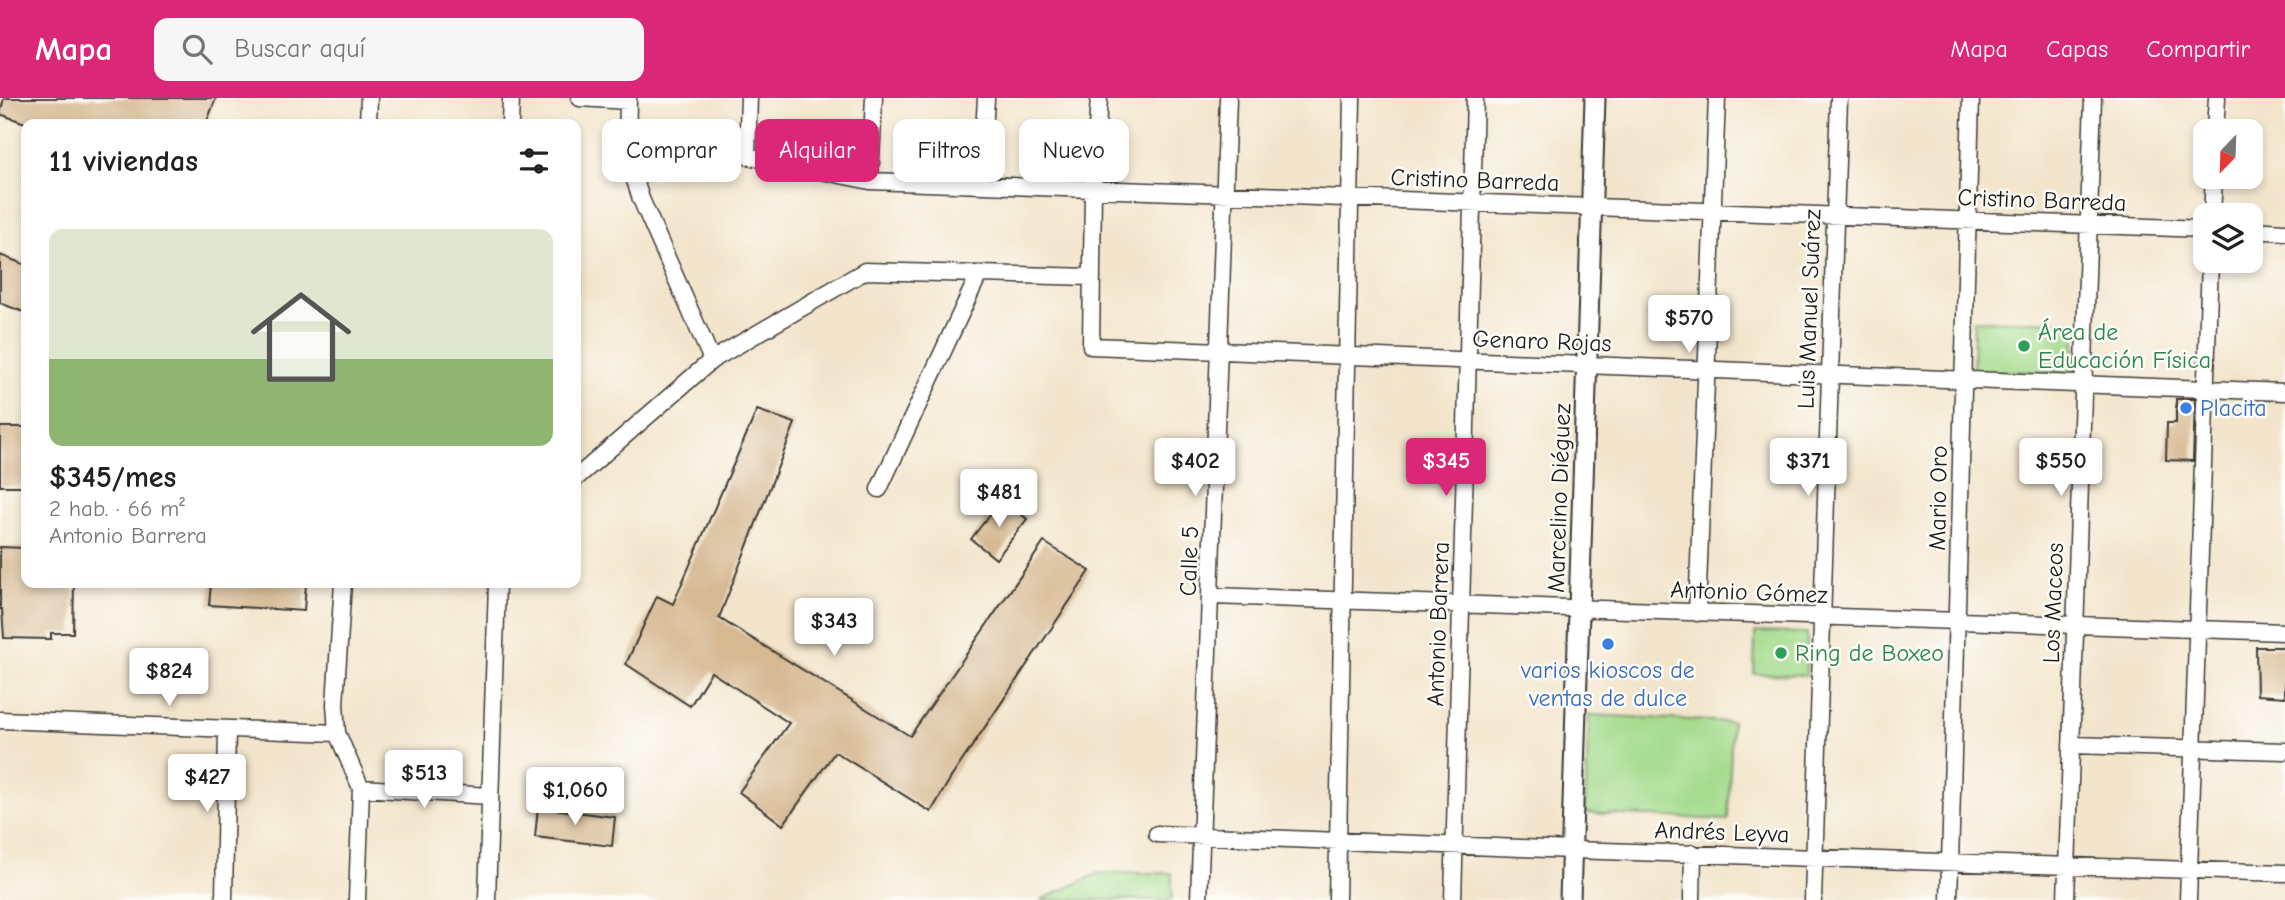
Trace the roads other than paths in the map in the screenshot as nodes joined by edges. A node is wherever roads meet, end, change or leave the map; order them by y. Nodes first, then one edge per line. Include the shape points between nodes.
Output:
1 (369, 98) edge
2 (511, 98) edge
3 (580, 98) edge
4 (749, 98) edge
5 (874, 98) edge
6 (986, 98) edge
7 (1099, 98) edge
8 (1228, 98) edge
9 (1352, 98) edge
10 (1475, 98) edge
11 (1595, 98) edge
12 (1717, 98) edge
13 (1839, 98) edge
14 (1971, 98) edge
15 (2094, 98) edge
16 (2217, 98) edge
17 (628, 99) edge
18 (368, 119) edge
19 (510, 119) edge
20 (873, 119) edge
21 (2216, 119) edge
22 (755, 158) edge
23 (879, 181) edge
24 (981, 185) junction
25 (1093, 189) junction
26 (1223, 193) junction
27 (1349, 198) junction
28 (1472, 202) junction
29 (1591, 207) junction
30 (1711, 211) junction
31 (1835, 215) junction
32 (1967, 220) junction
33 (2088, 225) junction
34 (2193, 229) edge
35 (2263, 231) edge
36 (2285, 232) edge
37 (2210, 273) edge
38 (979, 274) junction
39 (1092, 277) junction
40 (1218, 351) junction
41 (1346, 356) junction
42 (712, 360) junction
43 (1468, 360) junction
44 (1588, 365) junction
45 (1707, 370) junction
46 (1830, 374) junction
47 (1963, 379) junction
48 (2083, 384) junction
49 (2206, 388) junction
50 (2285, 392) edge
51 (581, 474) edge
52 (879, 489) dead end
53 (343, 588) edge
54 (497, 588) edge
55 (1211, 596) junction
56 (1342, 602) junction
57 (1461, 605) junction
58 (1580, 609) junction
59 (1697, 613) junction
60 (1823, 617) junction
61 (1957, 621) junction
62 (2076, 625) junction
63 (2197, 629) junction
64 (2285, 632) edge
65 (0, 720) edge
66 (227, 729) junction
67 (337, 733) junction
68 (2071, 745) junction
69 (2193, 748) junction
70 (2285, 751) edge
71 (360, 788) junction
72 (489, 796) junction
73 (1157, 834) dead end
74 (1200, 836) junction
75 (1338, 842) junction
76 (1454, 845) junction
77 (1572, 850) junction
78 (1693, 853) junction
79 (1815, 857) junction
80 (1950, 861) junction
81 (2067, 866) junction
82 (2189, 869) junction
83 (2285, 873) edge
84 (224, 900) edge
85 (357, 900) edge
86 (487, 900) edge
87 (1199, 900) edge
88 (1337, 900) edge
89 (1453, 900) edge
90 (1570, 900) edge
91 (1692, 900) edge
92 (1813, 900) edge
93 (1949, 900) edge
94 (2066, 900) edge
95 (2188, 900) edge

1 - 18 street
2 - 19 street
3 - 17 street
4 - 22 street, Cristino Barreda via 747,156
5 - 20 street
6 - 24 street
7 - 25 street
8 - 26 street, Calle 5
9 - 27 street
10 - 28 street, Antonio Barrera
11 - 29 street, Marcelino Diéguez
12 - 30 street
13 - 31 street, Luis Manuel Suárez
14 - 32 street, Mario Oro
15 - 33 street, Los Maceos
16 - 21 street
17 - 42 street via 627,156 641,199
23 - 24 street, Cristino Barreda
24 - 25 street, Cristino Barreda
25 - 26 street, Cristino Barreda
25 - 39 street
26 - 27 street, Cristino Barreda
26 - 40 street, Calle 5
27 - 28 street, Cristino Barreda
27 - 41 street
28 - 29 street, Cristino Barreda
28 - 43 street, Antonio Barrera
29 - 30 street, Cristino Barreda
29 - 44 street, Marcelino Diéguez
30 - 31 street, Cristino Barreda
30 - 45 street
31 - 32 street, Cristino Barreda
31 - 46 street, Luis Manuel Suárez
32 - 33 street, Cristino Barreda
32 - 47 street, Mario Oro
33 - 34 street, Cristino Barreda
33 - 48 street, Los Maceos
35 - 36 street
37 - 49 street
38 - 39 street
38 - 42 street via 865,271
38 - 52 street
39 - 40 street, Genaro Rojas via 1091,346
40 - 41 street, Genaro Rojas
40 - 55 street, Calle 5
41 - 43 street, Genaro Rojas
41 - 56 street
42 - 51 street
43 - 44 street, Genaro Rojas
43 - 57 street, Antonio Barrera
44 - 45 street, Genaro Rojas
44 - 58 street, Marcelino Diéguez
45 - 46 street, Genaro Rojas
45 - 59 street
46 - 47 street, Genaro Rojas
46 - 60 street, Luis Manuel Suárez
47 - 48 street, Genaro Rojas
47 - 61 street, Mario Oro
48 - 49 street, Genaro Rojas
48 - 62 street, Los Maceos
49 - 50 street, Genaro Rojas
49 - 63 street
53 - 67 street
54 - 72 street
55 - 56 street, Antonio Gómez
55 - 74 street, Calle 5
56 - 57 street, Antonio Gómez
56 - 75 street
57 - 58 street, Antonio Gómez
57 - 76 street, Antonio Barrera
58 - 59 street, Antonio Gómez
58 - 77 street, Marcelino Diéguez
59 - 60 street, Antonio Gómez
60 - 61 street, Antonio Gómez
60 - 79 street, Luis Manuel Suárez
61 - 62 street, Antonio Gómez
61 - 80 street, Mario Oro
62 - 63 street, Antonio Gómez
62 - 68 street, Los Maceos
63 - 64 street, Antonio Gómez
63 - 69 street
65 - 66 street
66 - 67 street
66 - 84 street
67 - 71 street
68 - 69 street
68 - 81 street, Los Maceos
69 - 70 street
69 - 82 street
71 - 72 street
71 - 85 street
72 - 86 street
73 - 74 street, Andrés Leyva
74 - 75 street, Andrés Leyva
74 - 87 street, Calle 5
75 - 76 street, Andrés Leyva
75 - 88 street
76 - 77 street, Andrés Leyva
76 - 89 street, Antonio Barrera
77 - 78 street, Andrés Leyva
77 - 90 street, Marcelino Diéguez
78 - 79 street, Andrés Leyva
78 - 91 street
79 - 80 street, Andrés Leyva
79 - 92 street, Luis Manuel Suárez
80 - 81 street, Andrés Leyva
80 - 93 street, Mario Oro
81 - 82 street, Andrés Leyva
81 - 94 street, Los Maceos
82 - 83 street, Andrés Leyva
82 - 95 street

